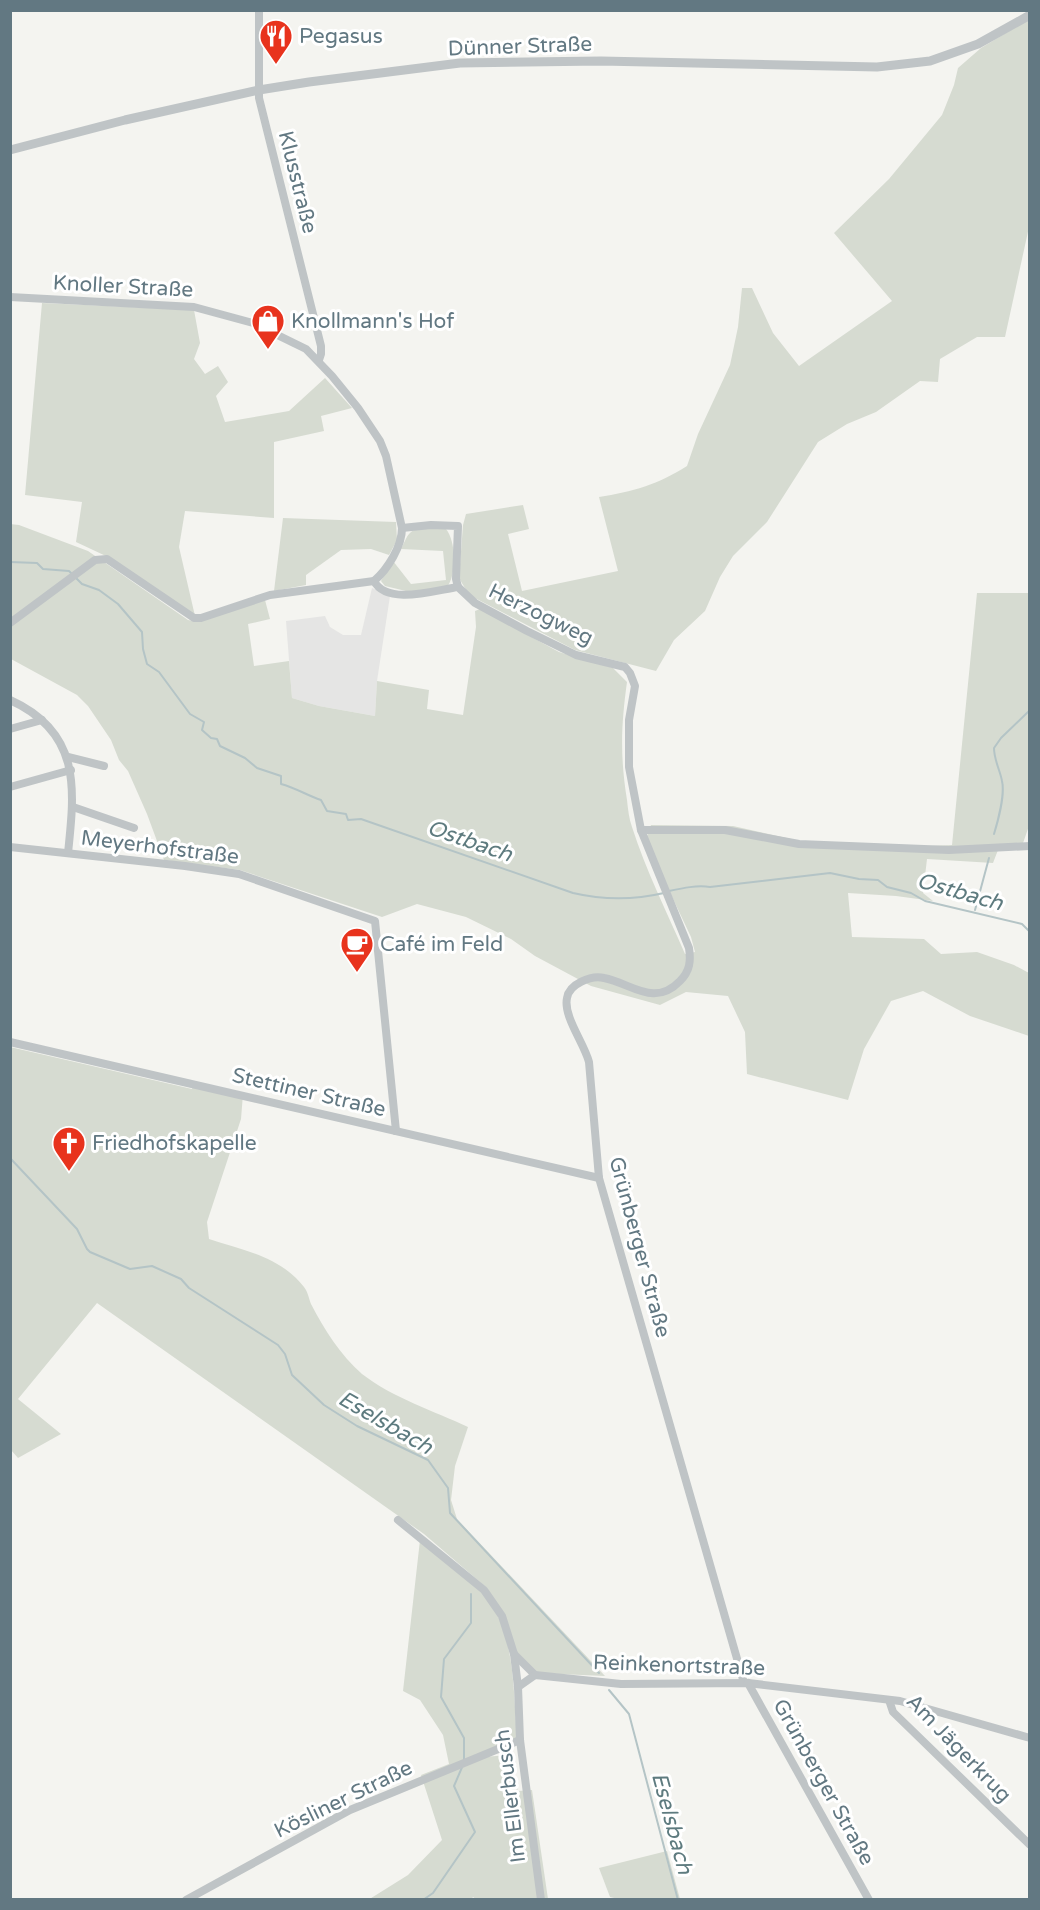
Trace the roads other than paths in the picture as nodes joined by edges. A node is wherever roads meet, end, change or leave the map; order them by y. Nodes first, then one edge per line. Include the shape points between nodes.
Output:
1 (258, 10) edge
2 (1029, 15) edge
3 (259, 90) junction
4 (10, 150) edge
5 (10, 297) edge
6 (318, 360) junction
7 (402, 528) junction
8 (374, 581) junction
9 (458, 587) junction
10 (10, 623) edge
11 (10, 700) edge
12 (42, 720) junction
13 (10, 729) edge
14 (68, 757) junction
15 (104, 766) dead end
16 (71, 770) junction
17 (10, 787) edge
18 (73, 807) junction
19 (134, 828) dead end
20 (641, 830) junction
21 (1029, 846) edge
22 (10, 847) edge
23 (68, 853) junction
24 (10, 1042) edge
25 (396, 1131) junction
26 (599, 1178) junction
27 (398, 1520) dead end
28 (513, 1654) junction
29 (535, 1675) junction
30 (746, 1683) junction
31 (518, 1687) junction
32 (889, 1700) junction
33 (1029, 1738) edge
34 (520, 1740) junction
35 (1029, 1845) edge
36 (186, 1899) edge
37 (541, 1899) edge
38 (869, 1899) edge

1 - 3 street, Klusstraße
2 - 3 street, Dünner Straße via 978,44 930,61 877,67 601,61 460,63
3 - 4 street, Dünner Straße
3 - 6 street, Klusstraße via 321,346
5 - 6 street, Knoller Straße via 194,307 253,323 306,349
6 - 7 street, Knoller Straße via 380,441
7 - 8 street via 398,548
7 - 9 street via 458,526
8 - 9 street, Herzogweg via 382,590 406,596
8 - 10 street via 270,595 194,618 107,559 95,560
9 - 20 street, Herzogweg via 475,603 576,655 625,667 630,673 635,686 629,720 629,767
11 - 12 street
12 - 13 street
12 - 14 street via 57,736
14 - 15 street
14 - 16 street
16 - 17 street
16 - 18 street
18 - 19 street
18 - 23 street
20 - 21 street via 725,830 800,844 914,849
20 - 26 street, Grünberger Straße via 691,961 678,984 657,994 639,992 603,977 589,978 575,985 567,995 566,1006 588,1062
22 - 23 street, Meyerhofstraße
23 - 25 street, Meyerhofstraße via 239,874 375,921
24 - 25 street, Stettiner Straße
25 - 26 street, Stettiner Straße
26 - 30 street, Grünberger Straße
27 - 28 street via 484,1590 502,1616
28 - 29 street
28 - 31 street, Im Ellerbusch
29 - 30 street, Reinkenortstraße via 621,1684
29 - 31 street
30 - 32 street, Reinkenortstraße
30 - 38 street, Grünberger Straße
31 - 34 street, Im Ellerbusch
32 - 33 street, Reinkenortstraße
32 - 35 street, Am Jägerkrug via 893,1712
34 - 36 street, Kösliner Straße via 350,1810
34 - 37 street, Im Ellerbusch

